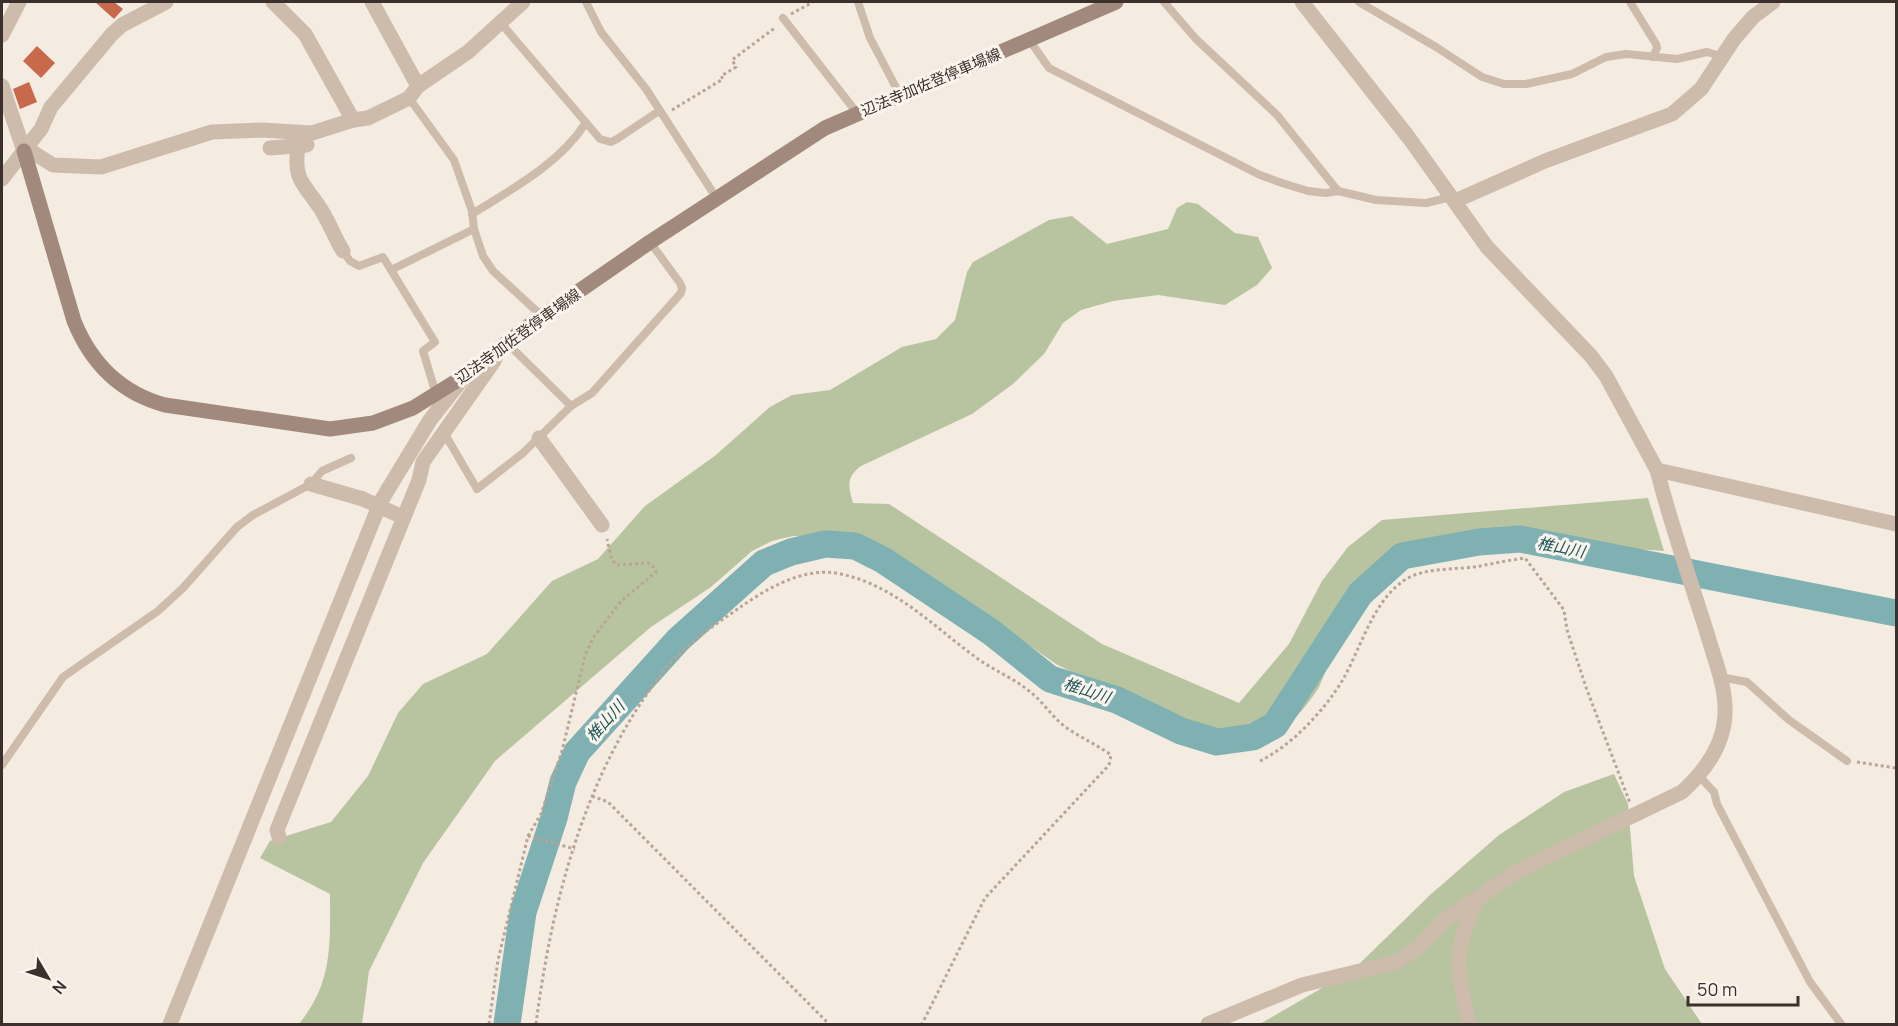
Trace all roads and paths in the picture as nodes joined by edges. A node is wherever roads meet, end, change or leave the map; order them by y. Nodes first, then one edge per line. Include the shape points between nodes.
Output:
1 (19, 2) edge
2 (166, 2) edge
3 (273, 2) edge
4 (372, 2) edge
5 (523, 2) edge
6 (586, 2) edge
7 (813, 2) edge
8 (858, 2) edge
9 (1116, 2) edge
10 (1164, 2) edge
11 (1302, 2) edge
12 (1359, 2) edge
13 (1630, 2) edge
14 (1773, 2) edge
15 (784, 20) junction
16 (500, 21) junction
17 (2, 34) edge
18 (1029, 41) junction
19 (1653, 57) junction
20 (1724, 57) junction
21 (2, 86) edge
22 (414, 92) junction
23 (900, 95) junction
24 (857, 113) junction
25 (660, 114) junction
26 (353, 120) junction
27 (585, 124) junction
28 (298, 147) junction
29 (270, 148) dead end
30 (24, 151) junction
31 (2, 179) edge
32 (1338, 191) junction
33 (717, 199) junction
34 (1453, 199) junction
35 (472, 214) junction
36 (474, 229) junction
37 (650, 242) junction
38 (343, 251) joint
39 (391, 270) junction
40 (543, 317) junction
41 (502, 347) junction
42 (466, 375) junction
43 (436, 394) junction
44 (571, 406) junction
45 (443, 431) junction
46 (539, 438) junction
47 (351, 458) dead end
48 (1657, 470) junction
49 (311, 484) junction
50 (400, 514) junction
51 (1896, 524) edge
52 (602, 525) joint
53 (1720, 677) junction
54 (1847, 760) joint
55 (1260, 761) dead end
56 (2, 765) edge
57 (1896, 768) edge
58 (1700, 777) junction
59 (592, 796) junction
60 (1634, 817) junction
61 (279, 837) dead end
62 (530, 837) junction
63 (575, 849) junction
64 (1480, 896) junction
65 (170, 1024) edge
66 (489, 1024) edge
67 (536, 1024) edge
68 (829, 1024) edge
69 (922, 1024) edge
70 (1208, 1024) edge
71 (1469, 1024) edge
72 (1841, 1024) edge

1 - 17 street
2 - 30 street via 112,34 51,107
3 - 26 street via 305,34
4 - 22 street
5 - 16 street
6 - 25 lane via 601,32 628,63
7 - 15 path
8 - 23 lane via 870,38
9 - 18 main road, 辺法寺加佐登停車場線
10 - 32 lane via 1196,39 1277,115
11 - 34 street
12 - 19 lane via 1482,77 1504,84 1526,84 1572,74 1606,57
13 - 19 lane via 1656,44
14 - 20 street via 1753,17
15 - 24 lane
15 - 25 path via 732,60 736,68 723,79
16 - 22 street via 468,52
16 - 27 lane
18 - 23 main road, 辺法寺加佐登停車場線
18 - 32 lane via 1049,68 1260,175 1308,191
19 - 20 lane via 1677,59 1707,52
20 - 34 street via 1701,89 1671,114
21 - 30 street
22 - 26 street via 368,118
22 - 35 lane via 454,160
23 - 24 main road, 辺法寺加佐登停車場線
24 - 33 main road, 辺法寺加佐登停車場線 via 825,128
25 - 27 lane via 611,142 600,139
25 - 33 lane
26 - 28 street via 345,131
26 - 30 street via 312,133 212,132 101,166 53,165
27 - 35 lane via 524,183
28 - 29 street
28 - 38 street via 296,169 301,184 320,207
30 - 31 street
30 - 43 main road, 辺法寺加佐登停車場線 via 82,341 105,372 132,390 165,405 330,429 351,428 391,417
32 - 34 lane via 1376,200 1426,203
33 - 37 main road, 辺法寺加佐登停車場線
34 - 48 street via 1501,263 1591,356
35 - 36 lane
36 - 39 lane
36 - 40 lane via 493,272
37 - 40 main road, 辺法寺加佐登停車場線
37 - 44 lane via 680,283 681,293 592,393
38 - 39 lane via 359,266 383,257
39 - 43 lane via 435,342 423,351
40 - 41 main road, 辺法寺加佐登停車場線
41 - 42 main road, 辺法寺加佐登停車場線
41 - 44 lane
41 - 45 street
42 - 43 main road, 辺法寺加佐登停車場線
42 - 65 street via 430,420 381,501
44 - 46 lane
45 - 46 lane via 477,489
45 - 50 street via 423,462 419,480
46 - 52 street
47 - 49 lane via 322,471
48 - 51 street
48 - 53 street
49 - 50 street, bridge
49 - 56 lane via 237,527 159,611 63,677
50 - 61 street via 277,830
52 - 62 path via 616,565 648,563 656,572 621,601 593,638 562,751
53 - 54 lane via 1747,682 1790,720
53 - 58 street via 1723,728 1712,759
54 - 57 path
55 - 60 path via 1276,753 1318,712 1341,682 1394,589 1410,577 1426,573 1525,558 1564,610 1567,630
58 - 60 street via 1682,792
58 - 72 lane via 1714,792 1810,982
59 - 63 path
59 - 68 path via 608,802
59 - 69 path via 605,765 642,702 669,665 707,630 761,593 813,573 839,573 866,582 914,609 1022,686 1062,724 1111,755 1112,760 985,898
60 - 64 street via 1518,871
62 - 63 path
62 - 66 path via 517,874 498,960
63 - 67 path via 563,885
64 - 70 street via 1443,921 1421,945 1397,962 1302,985
64 - 71 street via 1460,944 1460,980

